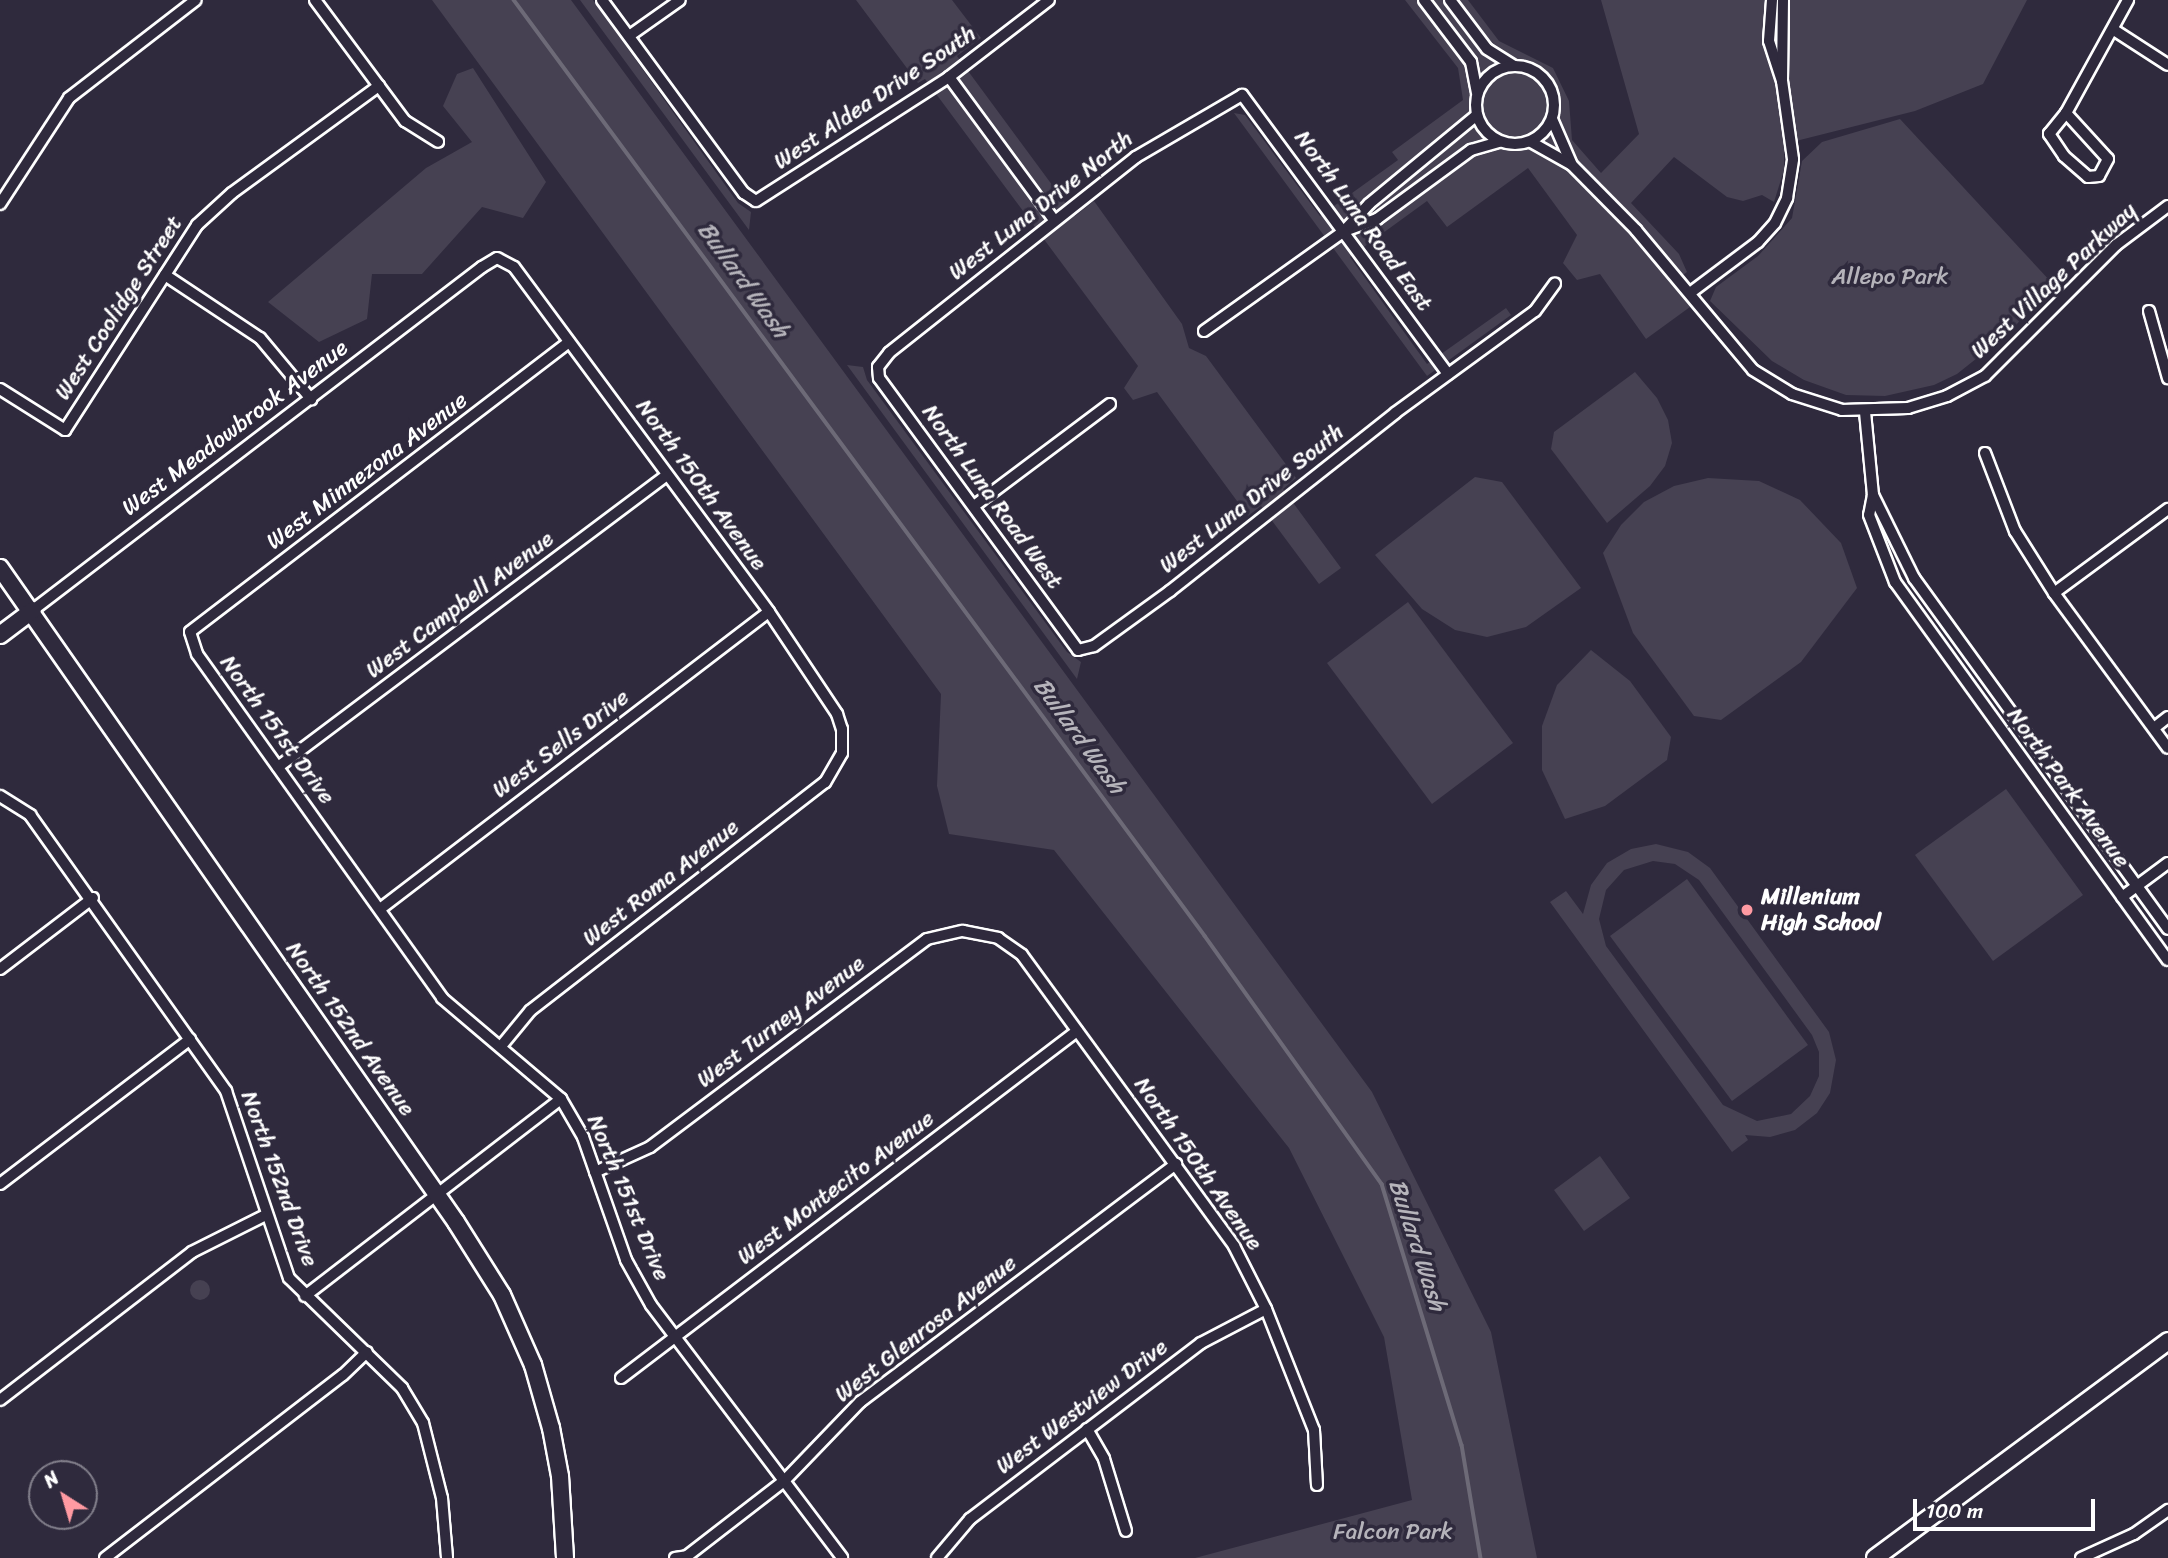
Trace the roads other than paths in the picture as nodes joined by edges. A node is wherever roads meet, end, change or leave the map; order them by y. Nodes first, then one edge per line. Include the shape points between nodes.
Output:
1 (196, 0) edge
2 (315, 0) edge
3 (602, 0) edge
4 (680, 0) edge
5 (1049, 0) edge
6 (1424, 0) edge
7 (1450, 0) edge
8 (1772, 0) edge
9 (1783, 0) edge
10 (2128, 0) edge
11 (2114, 30) junction
12 (629, 36) junction
13 (1774, 40) junction
14 (2168, 65) edge
15 (1514, 66) junction
16 (949, 77) junction
17 (379, 86) junction
18 (1477, 92) junction
19 (1242, 95) joint
20 (2066, 113) junction
21 (1476, 115) junction
22 (1552, 119) junction
23 (438, 142) dead end
24 (1499, 142) junction
25 (1531, 142) junction
26 (1573, 165) junction
27 (0, 204) edge
28 (2168, 206) edge
29 (1054, 220) junction
30 (1344, 231) junction
31 (498, 258) joint
32 (165, 275) junction
33 (1555, 283) dead end
34 (1690, 293) junction
35 (2149, 311) dead end
36 (1204, 331) dead end
37 (569, 342) junction
38 (878, 367) joint
39 (1448, 374) junction
40 (2168, 378) edge
41 (0, 389) edge
42 (311, 400) junction
43 (1110, 404) dead end
44 (1865, 412) junction
45 (1985, 453) dead end
46 (667, 475) junction
47 (1873, 495) junction
48 (974, 506) junction
49 (2168, 509) edge
50 (0, 568) edge
51 (2054, 593) junction
52 (33, 610) junction
53 (769, 612) junction
54 (1951, 629) junction
55 (190, 632) joint
56 (0, 635) edge
57 (1935, 639) junction
58 (1078, 650) joint
59 (2168, 717) edge
60 (2154, 728) junction
61 (2168, 748) edge
62 (842, 753) joint
63 (278, 768) junction
64 (0, 796) edge
65 (2168, 863) edge
66 (2137, 886) junction
67 (2122, 897) junction
68 (93, 898) junction
69 (380, 909) junction
70 (2168, 929) edge
71 (998, 938) joint
72 (2168, 960) edge
73 (0, 969) edge
74 (1077, 1031) junction
75 (190, 1039) junction
76 (502, 1045) junction
77 (561, 1099) junction
78 (1176, 1164) junction
79 (595, 1172) junction
80 (0, 1184) edge
81 (437, 1194) junction
82 (266, 1215) junction
83 (305, 1296) junction
84 (1266, 1309) junction
85 (676, 1337) junction
86 (2168, 1341) edge
87 (367, 1352) junction
88 (621, 1378) dead end
89 (0, 1400) edge
90 (1087, 1429) junction
91 (784, 1481) junction
92 (1317, 1485) dead end
93 (2168, 1510) edge
94 (1126, 1531) dead end
95 (105, 1558) edge
96 (447, 1558) edge
97 (565, 1558) edge
98 (676, 1558) edge
99 (842, 1558) edge
100 (937, 1558) edge
101 (1875, 1558) edge
102 (2081, 1558) edge

1 - 27 street via 69,98
2 - 17 street
3 - 12 street
4 - 12 street
5 - 16 street, West Aldea Drive South
6 - 18 street via 1471,62
7 - 15 street via 1487,49
8 - 13 street
9 - 13 street
10 - 11 street
11 - 14 street
11 - 20 street
12 - 16 street, West Aldea Drive South via 744,192 756,201
13 - 34 street via 1793,147 1787,198 1775,223 1758,242
15 - 18 street via 1492,73
15 - 22 street via 1538,73 1547,82 1553,94
16 - 29 street
17 - 23 street via 405,121
17 - 32 street, West Coolidge Street via 219,204 189,236
18 - 21 street
19 - 29 street, West Luna Drive North via 1136,157
19 - 30 street, North Luna Road East
20 - 20 street via 2049,134 2088,177 2099,176 2108,159
21 - 24 street
21 - 30 street via 1369,204
22 - 25 street
22 - 26 street, West Village Parkway
24 - 25 street
24 - 30 street via 1471,150 1377,219
25 - 26 street, West Village Parkway
26 - 34 street, West Village Parkway via 1655,249
28 - 44 street, West Village Parkway via 2116,245 1985,376 1928,403
29 - 38 street, West Luna Drive North via 889,353
30 - 36 street
30 - 39 street, North Luna Road East
31 - 37 street, North 150th Avenue via 514,267
31 - 42 street, West Meadowbrook Avenue
32 - 41 street, West Coolidge Street via 65,430
32 - 42 street via 260,338
33 - 39 street, West Luna Drive South via 1535,311
34 - 44 street, West Village Parkway via 1736,354 1763,378 1815,403
35 - 40 street
37 - 46 street, North 150th Avenue
37 - 55 street, West Minnezona Avenue
38 - 48 street, North Luna Road West via 879,378
39 - 58 street, West Luna Drive South via 1170,591 1094,646
42 - 52 street, West Meadowbrook Avenue
43 - 48 street
44 - 47 street, North Park Avenue
45 - 51 street via 2015,531
46 - 53 street, North 150th Avenue
46 - 63 street, West Campbell Avenue
47 - 54 street, North Park Avenue via 1914,578
47 - 57 street, North Park Avenue via 1869,515 1888,567
48 - 58 street, North Luna Road West
49 - 51 street
50 - 52 street, North 152nd Avenue
51 - 60 street
52 - 56 street, West Meadowbrook Avenue
52 - 81 street, North 152nd Avenue
53 - 62 street, North 150th Avenue via 837,714
53 - 69 street, West Sells Drive
54 - 57 street
54 - 66 street, North Park Avenue
55 - 63 street, North 151st Drive via 197,654
57 - 67 street, North Park Avenue
59 - 60 street
60 - 61 street
62 - 76 street, West Roma Avenue via 825,782 530,1011
63 - 69 street, North 151st Drive
64 - 68 street, North 152nd Drive via 30,815
65 - 66 street
66 - 67 street
66 - 70 street, North Park Avenue
67 - 72 street, North Park Avenue
68 - 73 street
68 - 75 street, North 152nd Drive
69 - 76 street, North 151st Drive via 442,998 472,1028
71 - 74 street, North 150th Avenue via 1021,955
71 - 79 street, West Turney Avenue via 963,931 927,939 650,1147
74 - 78 street, North 150th Avenue
74 - 85 street, West Montecito Avenue
75 - 80 street
75 - 82 street, North 152nd Drive via 226,1091
76 - 77 street, North 151st Drive
77 - 79 street, North 151st Drive
77 - 81 street
78 - 84 street, North 150th Avenue via 1234,1246
78 - 91 street, West Glenrosa Avenue via 860,1402
79 - 85 street, North 151st Drive via 626,1260
81 - 83 street
81 - 97 street, North 152nd Avenue via 502,1295 533,1365 560,1476
82 - 83 street, North 152nd Drive via 289,1278
82 - 89 street via 192,1252
83 - 87 street, North 152nd Drive
84 - 90 street, West Westview Drive via 1217,1332
84 - 92 street, North 150th Avenue via 1314,1430
85 - 88 street, West Montecito Avenue
85 - 91 street, North 151st Drive
86 - 101 street
87 - 95 street
87 - 96 street, North 152nd Drive via 402,1388 423,1423 442,1498
90 - 94 street via 1104,1460
90 - 100 street, West Westview Drive via 970,1519
91 - 98 street, West Glenrosa Avenue via 687,1556
91 - 99 street, North 151st Drive
93 - 102 street via 2134,1534

